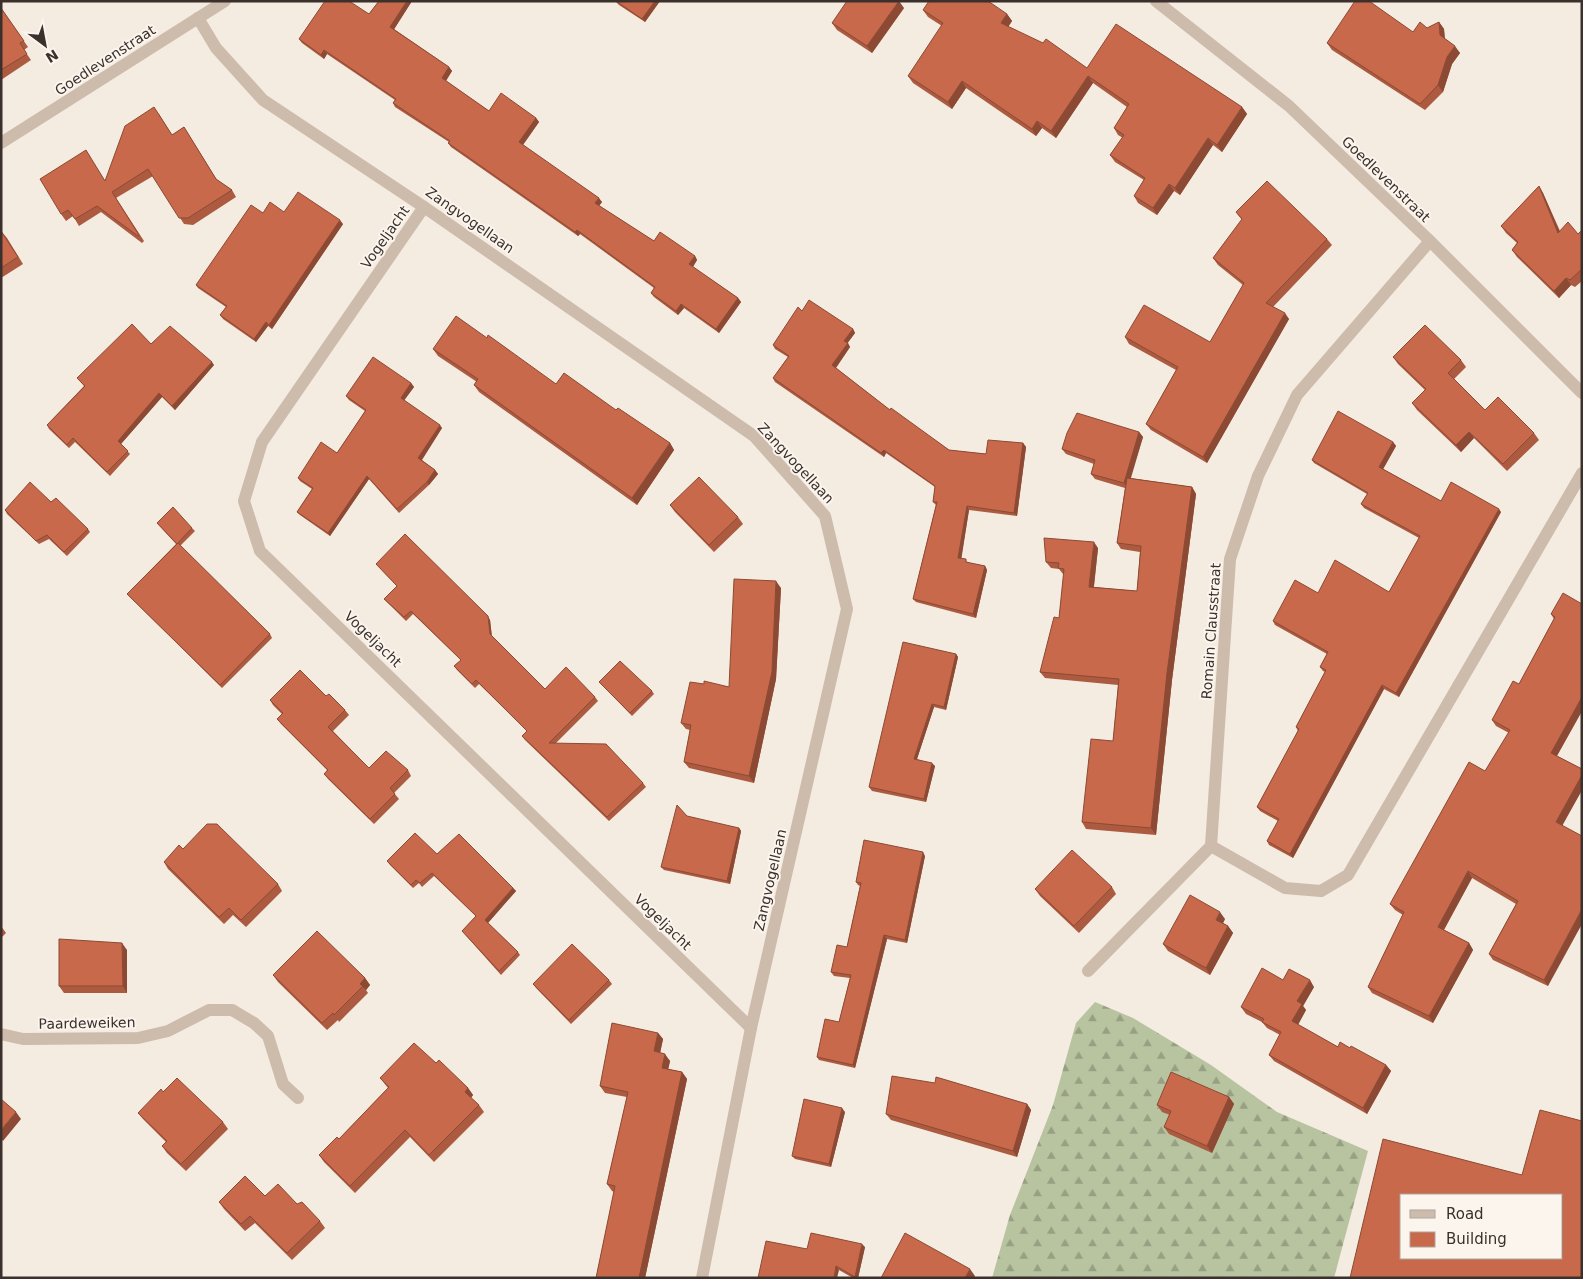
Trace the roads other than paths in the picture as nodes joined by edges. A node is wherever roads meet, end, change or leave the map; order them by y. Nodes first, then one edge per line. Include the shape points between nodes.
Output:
1 (225, 1) edge
2 (1156, 1) edge
3 (198, 18) junction
4 (1, 143) edge
5 (424, 207) junction
6 (1430, 241) junction
7 (1582, 393) edge
8 (1582, 474) edge
9 (1212, 846) junction
10 (1088, 971) dead end
11 (751, 1028) junction
12 (1, 1034) edge
13 (298, 1098) dead end
14 (702, 1278) edge

1 - 3 street, Goedlevenstraat
2 - 6 street, Goedlevenstraat via 1289,106
3 - 4 street, Goedlevenstraat
3 - 5 street, Zangvogellaan via 216,48 263,100
5 - 11 street, Zangvogellaan via 754,436 825,516 847,609
5 - 11 street, Vogeljacht via 262,442 244,502 260,551
6 - 7 street, Goedlevenstraat
6 - 9 street, Romain Clausstraat via 1297,395 1258,476 1230,560
8 - 9 street via 1348,875 1321,891 1285,888
9 - 10 street
11 - 14 street, Zangvogellaan
12 - 13 street, Paardeweiken via 22,1039 138,1038 168,1031 209,1010 232,1010 268,1036 283,1084

